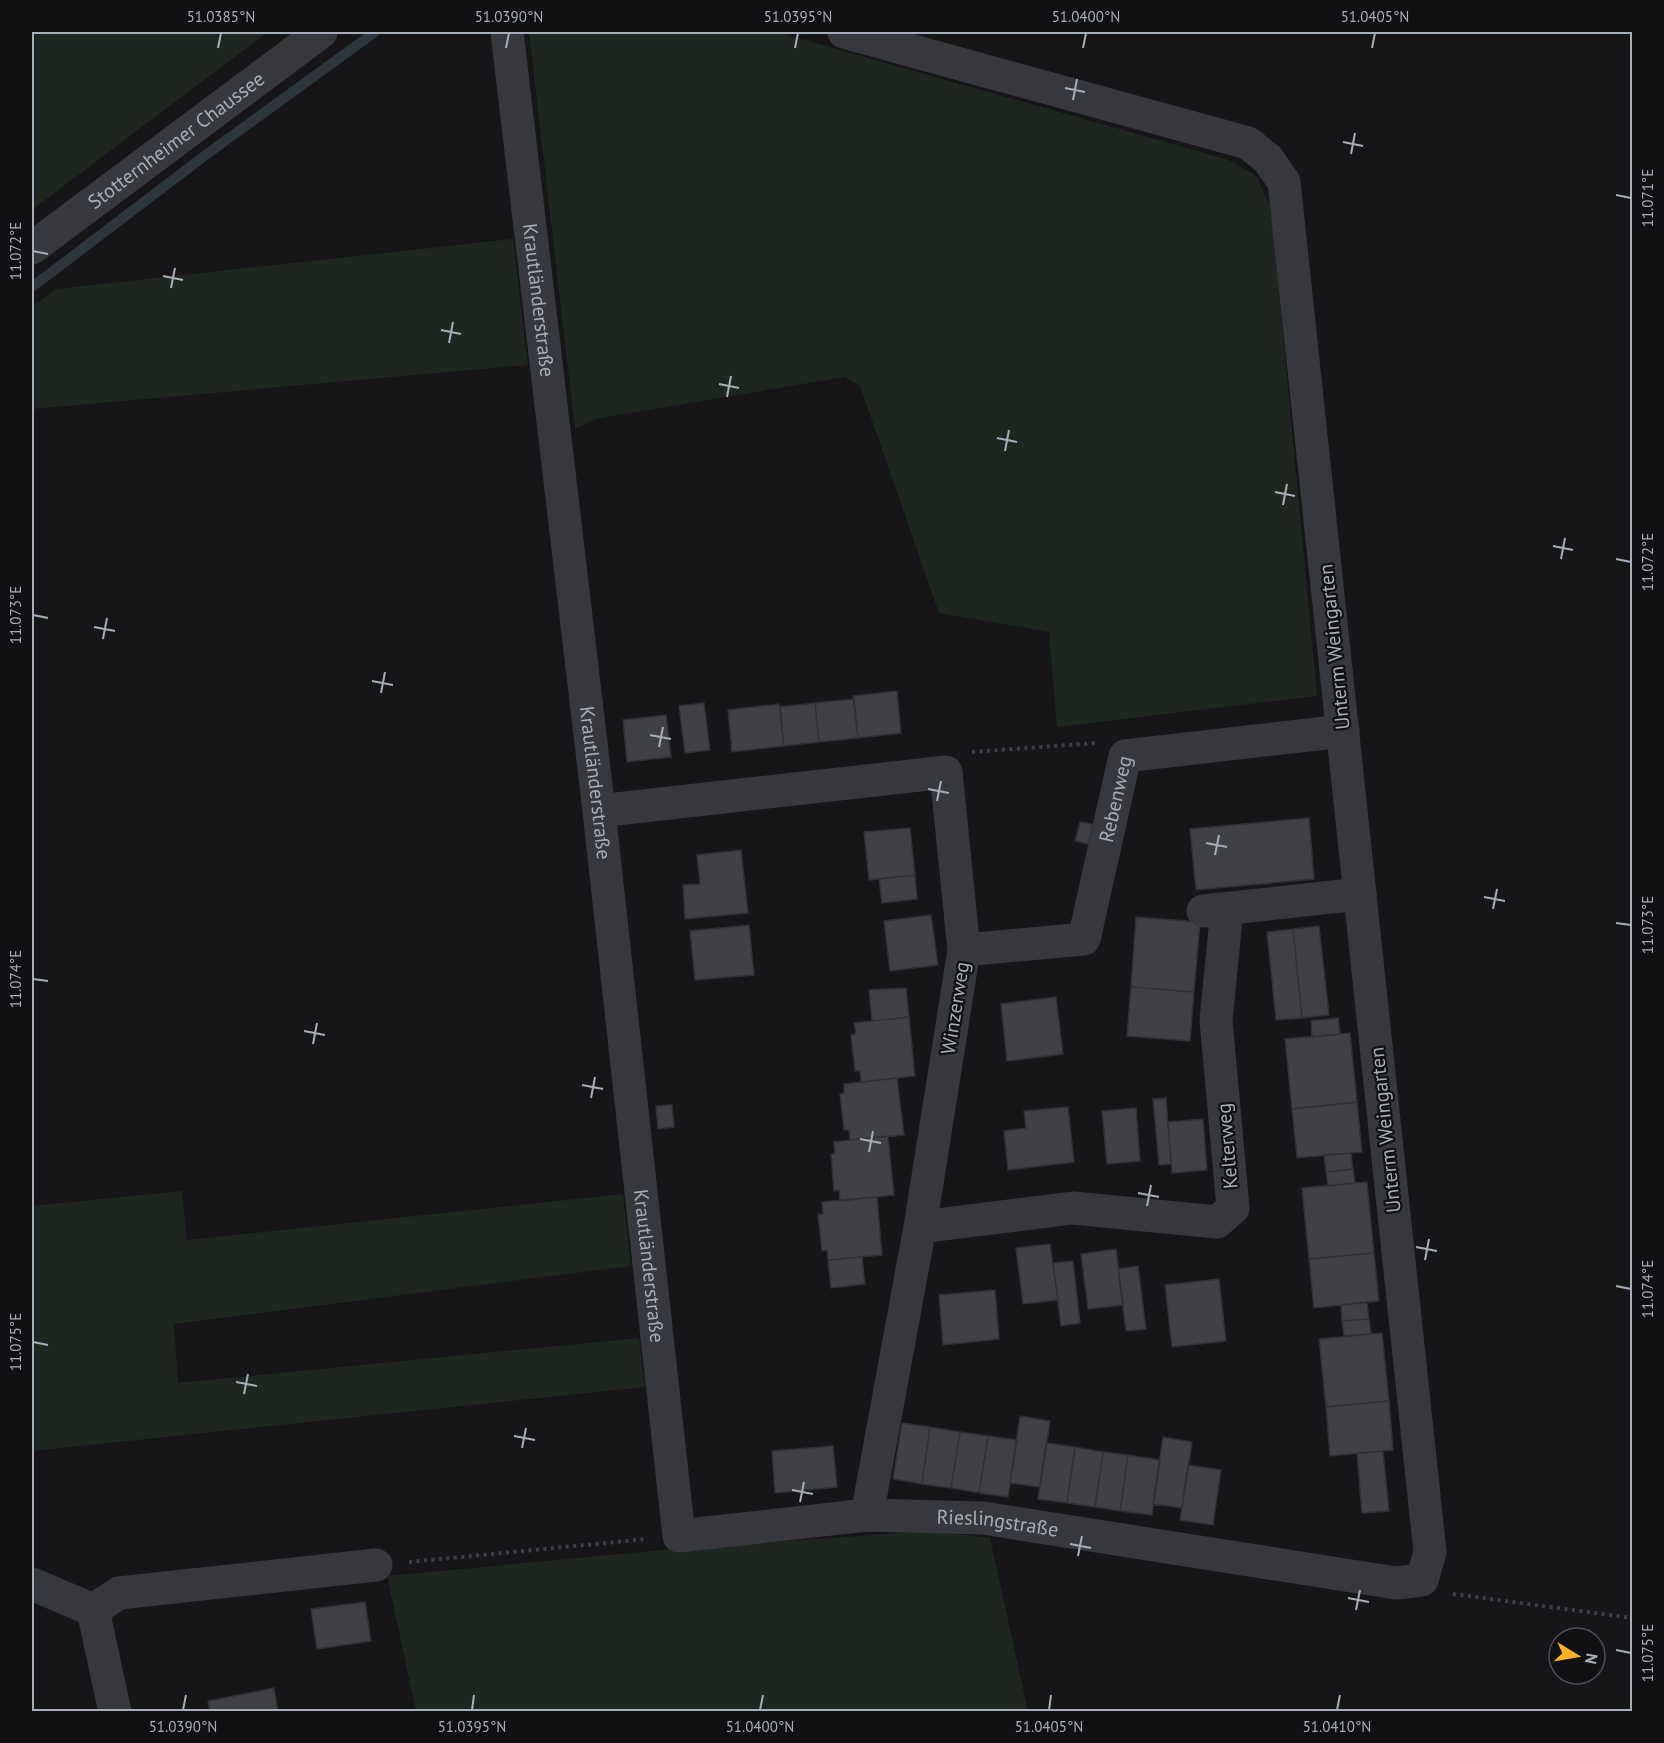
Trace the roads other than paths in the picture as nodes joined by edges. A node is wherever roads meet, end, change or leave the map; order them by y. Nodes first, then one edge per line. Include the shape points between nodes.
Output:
1 (321, 32) edge
2 (507, 32) edge
3 (844, 32) edge
4 (32, 248) edge
5 (1343, 731) junction
6 (599, 811) junction
7 (1360, 894) junction
8 (964, 950) junction
9 (920, 1227) junction
10 (867, 1515) junction
11 (678, 1536) joint
12 (376, 1565) road end
13 (1422, 1580) joint
14 (32, 1584) edge
15 (93, 1610) junction
16 (115, 1712) edge

1 - 4 street, Stotternheimer Chaussee
2 - 6 street, Krautländerstraße
3 - 5 street, Unterm Weingarten via 1248,143 1268,159 1284,182
5 - 7 street, Unterm Weingarten
5 - 8 street, Rebenweg via 1125,756 1084,939
6 - 8 street, Winzerweg via 946,772
6 - 11 street, Krautländerstraße
7 - 9 street, Kelterweg via 1215,910 1216,1020 1233,1209 1217,1222 1073,1208
7 - 13 street, Unterm Weingarten via 1430,1552
8 - 9 street, Winzerweg
9 - 10 street, Winzerweg
10 - 11 street, Rieslingstraße
10 - 13 street, Rieslingstraße via 983,1518 1396,1583
12 - 15 street via 119,1593
14 - 15 street
15 - 16 street

